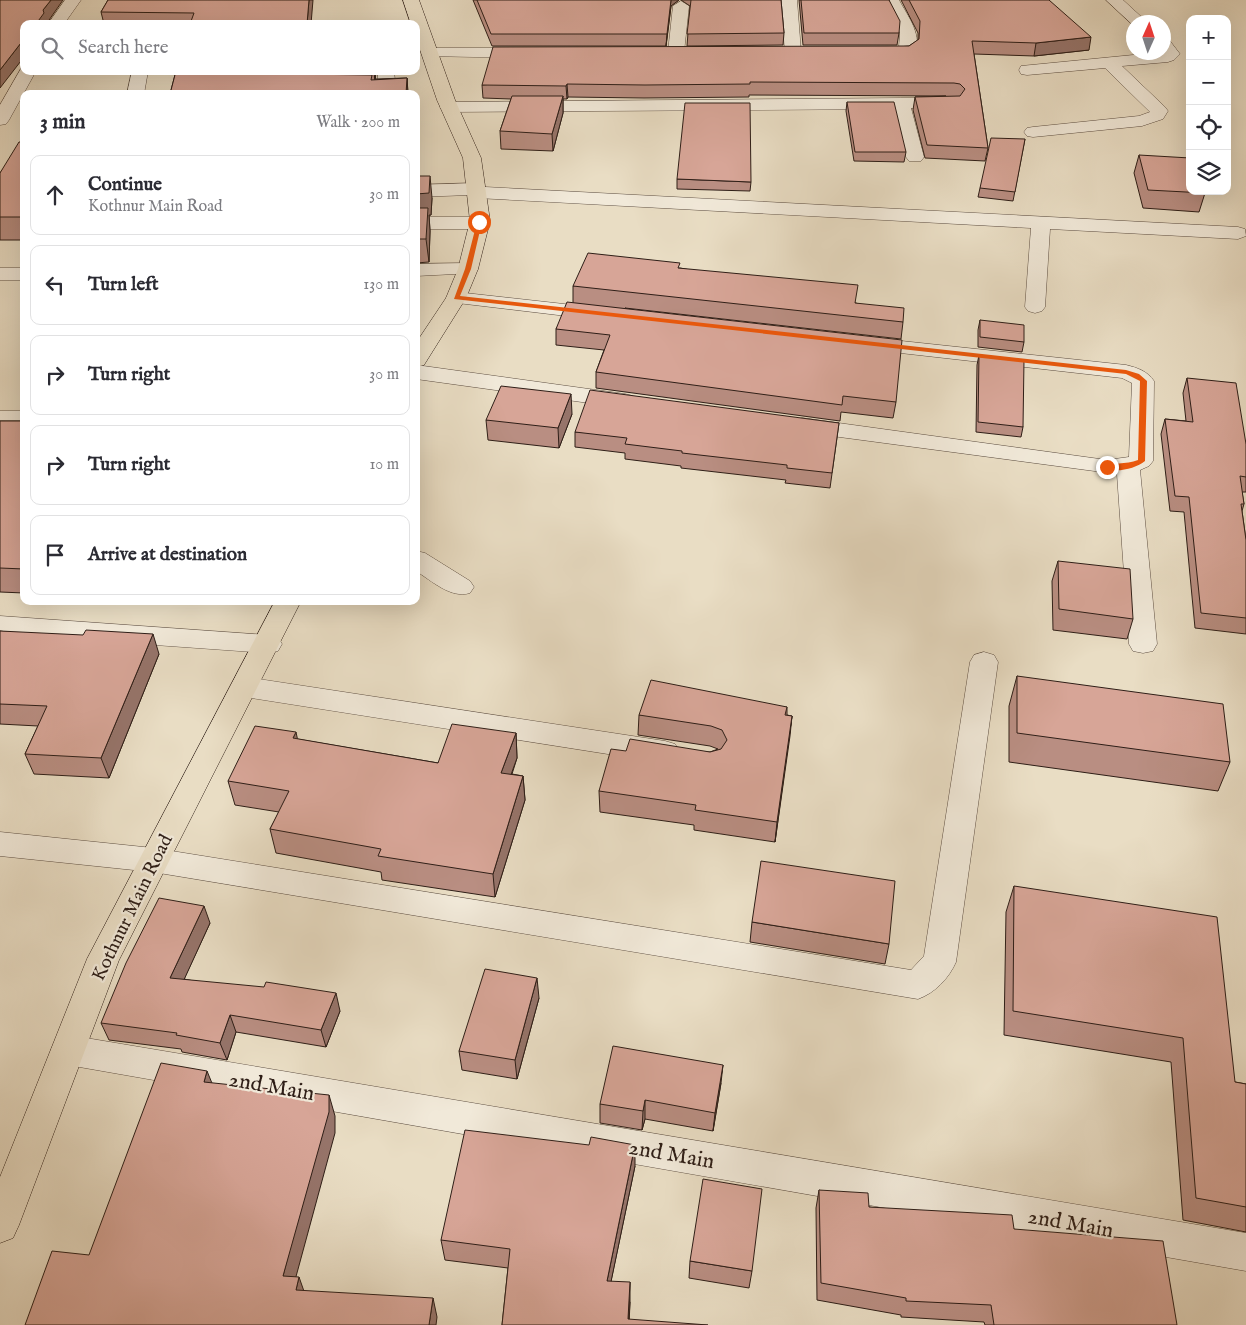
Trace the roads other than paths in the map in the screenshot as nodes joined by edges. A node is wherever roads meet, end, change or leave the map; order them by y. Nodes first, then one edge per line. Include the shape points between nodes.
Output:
1 (73, 0) edge
2 (411, 0) edge
3 (789, 0) edge
4 (891, 0) edge
5 (1114, 0) edge
6 (681, 6) dead end
7 (1131, 15) edge
8 (59, 20) edge
9 (417, 20) edge
10 (423, 42) edge
11 (548, 52) edge
12 (656, 52) edge
13 (676, 52) junction
14 (695, 52) edge
15 (773, 52) edge
16 (793, 52) junction
17 (812, 52) edge
18 (859, 52) edge
19 (1134, 60) edge
20 (1109, 63) junction
21 (1027, 70) dead end
22 (26, 75) edge
23 (139, 75) edge
24 (386, 75) edge
25 (135, 90) edge
26 (388, 90) edge
27 (901, 103) junction
28 (952, 103) edge
29 (449, 107) junction
30 (0, 120) edge
31 (1033, 132) dead end
32 (914, 157) dead end
33 (420, 181) edge
34 (476, 186) junction
35 (420, 191) edge
36 (479, 222) junction
37 (1041, 222) junction
38 (420, 223) edge
39 (1238, 233) dead end
40 (468, 269) junction
41 (420, 270) edge
42 (0, 274) edge
43 (20, 274) edge
44 (456, 298) junction
45 (1035, 307) dead end
46 (624, 316) edge
47 (841, 340) edge
48 (420, 354) edge
49 (420, 373) edge
50 (643, 403) edge
51 (0, 418) edge
52 (20, 418) edge
53 (781, 422) edge
54 (1128, 467) junction
55 (420, 561) edge
56 (461, 587) dead end
57 (286, 605) edge
58 (0, 625) edge
59 (268, 644) junction
60 (1143, 644) dead end
61 (984, 662) dead end
62 (244, 687) junction
63 (689, 756) edge
64 (0, 844) edge
65 (153, 860) junction
66 (68, 1050) junction
67 (0, 1225) edge
68 (1246, 1252) edge

1 - 8 street
2 - 9 main road
3 - 16 street
4 - 18 street via 908,33 907,52
5 - 7 street
6 - 13 street
10 - 11 street
10 - 29 main road
12 - 13 street
13 - 14 street
15 - 16 street
16 - 17 street
19 - 20 street
20 - 21 street
20 - 31 street via 1159,111 1157,115 1142,121
22 - 30 street
23 - 25 street
24 - 26 street
27 - 28 street
27 - 29 street
27 - 32 street
29 - 34 main road via 472,158
33 - 34 street
34 - 35 street
34 - 36 main road
34 - 37 street
36 - 38 street
36 - 40 main road
37 - 39 street
37 - 45 street
40 - 41 street
40 - 44 main road
42 - 43 street
44 - 46 street
44 - 48 main road
47 - 54 street via 1126,372 1137,376 1143,381 1141,461
49 - 50 street
51 - 52 street
53 - 54 street via 1107,467
54 - 60 street
55 - 56 street
57 - 59 main road, Kothnur Main Road
58 - 59 street
59 - 62 main road, Kothnur Main Road
61 - 65 street via 940,962 918,985
62 - 63 street
62 - 65 main road, Kothnur Main Road
64 - 65 street
65 - 66 main road, Kothnur Main Road via 103,959
66 - 67 main road, Kothnur Main Road
66 - 68 street, 2nd Main

